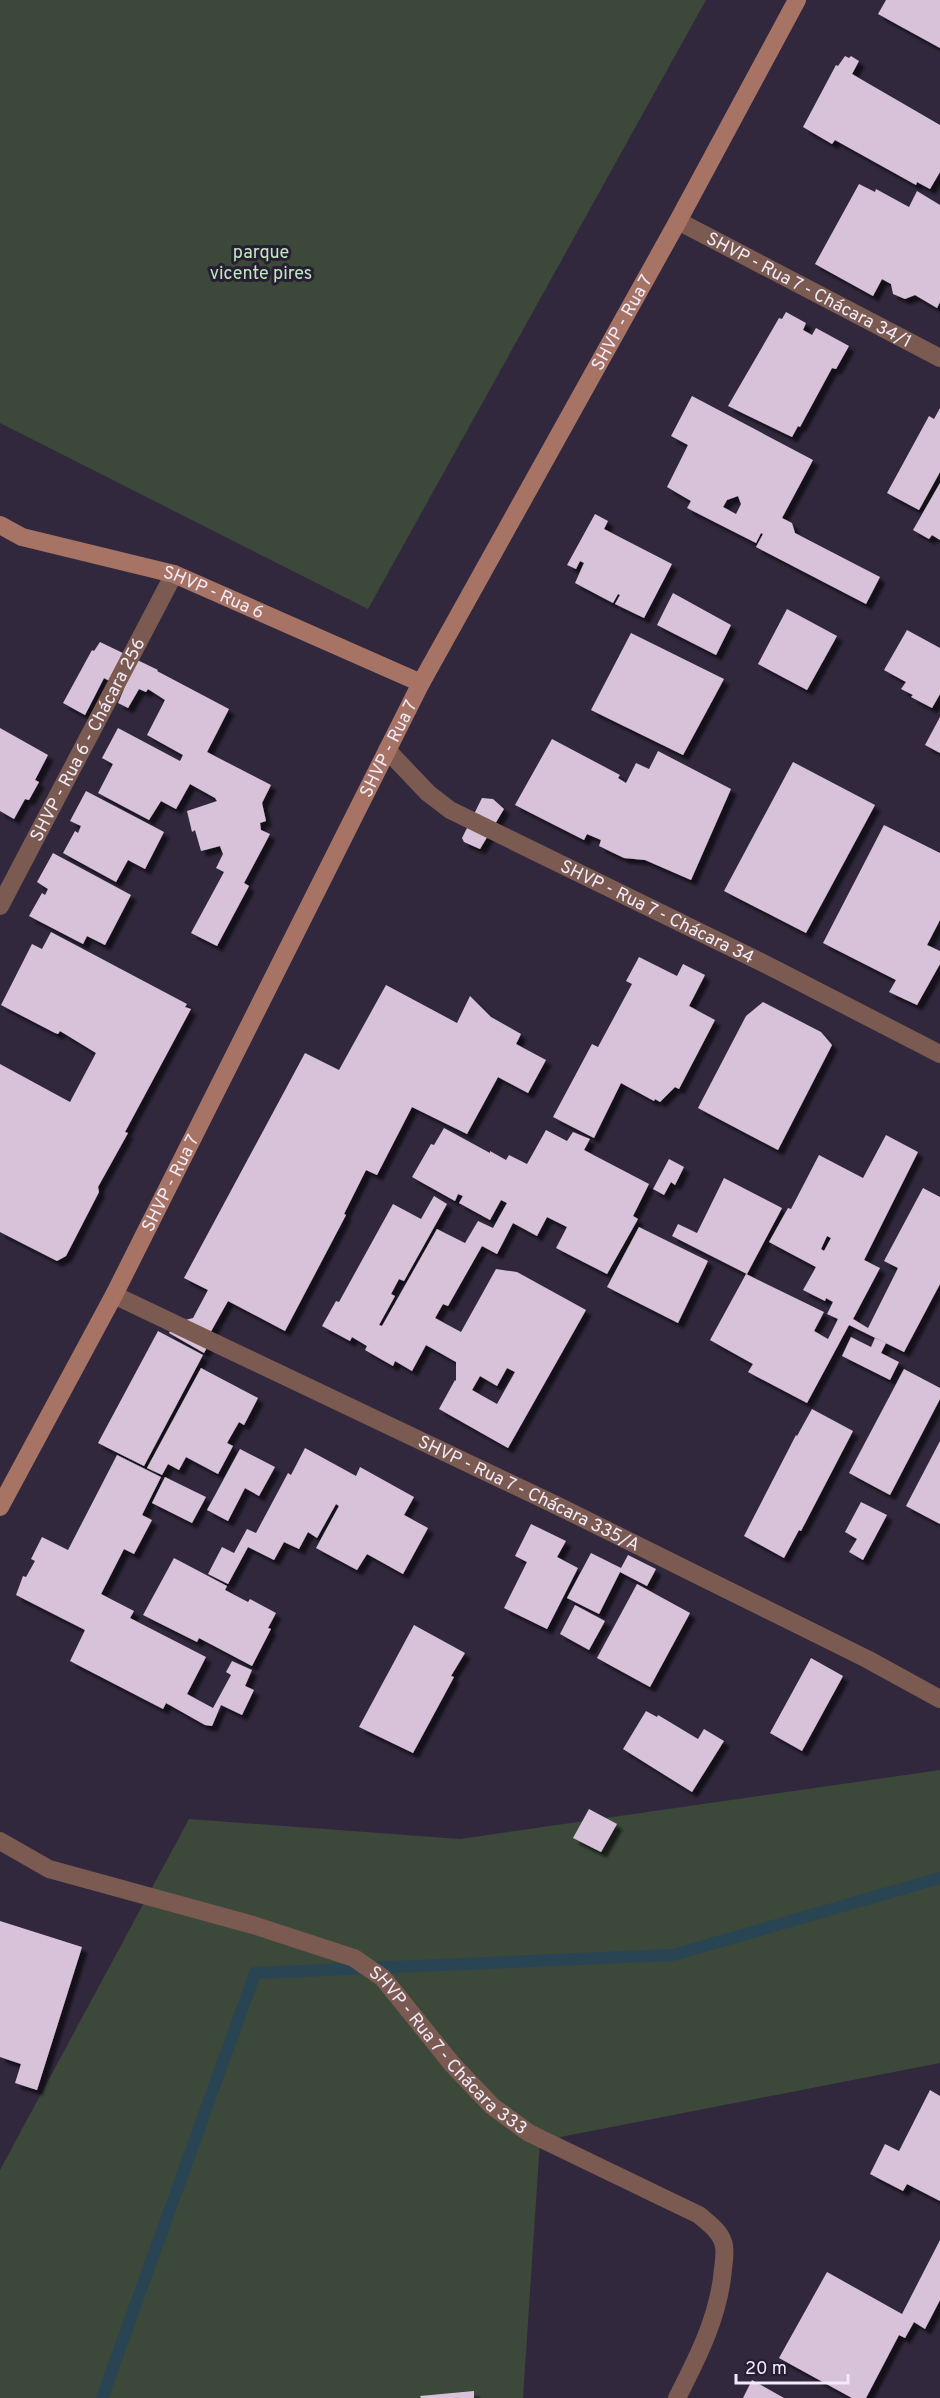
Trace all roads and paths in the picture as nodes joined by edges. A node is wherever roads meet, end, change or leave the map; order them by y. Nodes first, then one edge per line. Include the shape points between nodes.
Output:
1 (796, 0) edge
2 (678, 221) junction
3 (940, 358) edge
4 (0, 525) edge
5 (174, 574) junction
6 (421, 683) junction
7 (387, 750) junction
8 (0, 906) edge
9 (940, 1054) edge
10 (114, 1294) junction
11 (0, 1507) edge
12 (940, 1699) edge
13 (0, 1841) edge
14 (676, 2398) edge

1 - 2 street, SHVP - Rua 7
2 - 3 street, SHVP - Rua 7 - Chácara 34/1
2 - 6 street, SHVP - Rua 7
4 - 5 street, SHVP - Rua 6 via 22,537
5 - 6 street, SHVP - Rua 6
5 - 8 street, SHVP - Rua 6 - Chácara 256
6 - 7 street, SHVP - Rua 7
7 - 9 street, SHVP - Rua 7 - Chácara 34 via 450,810
7 - 10 street, SHVP - Rua 7
10 - 11 street, SHVP - Rua 7
10 - 12 street, SHVP - Rua 7 - Chácara 335/A via 560,1507
13 - 14 street, SHVP - Rua 7 - Chácara 333 via 49,1869 244,1922 354,1959 383,1978 452,2064 492,2106 570,2154 699,2215 724,2243 722,2285 712,2323

